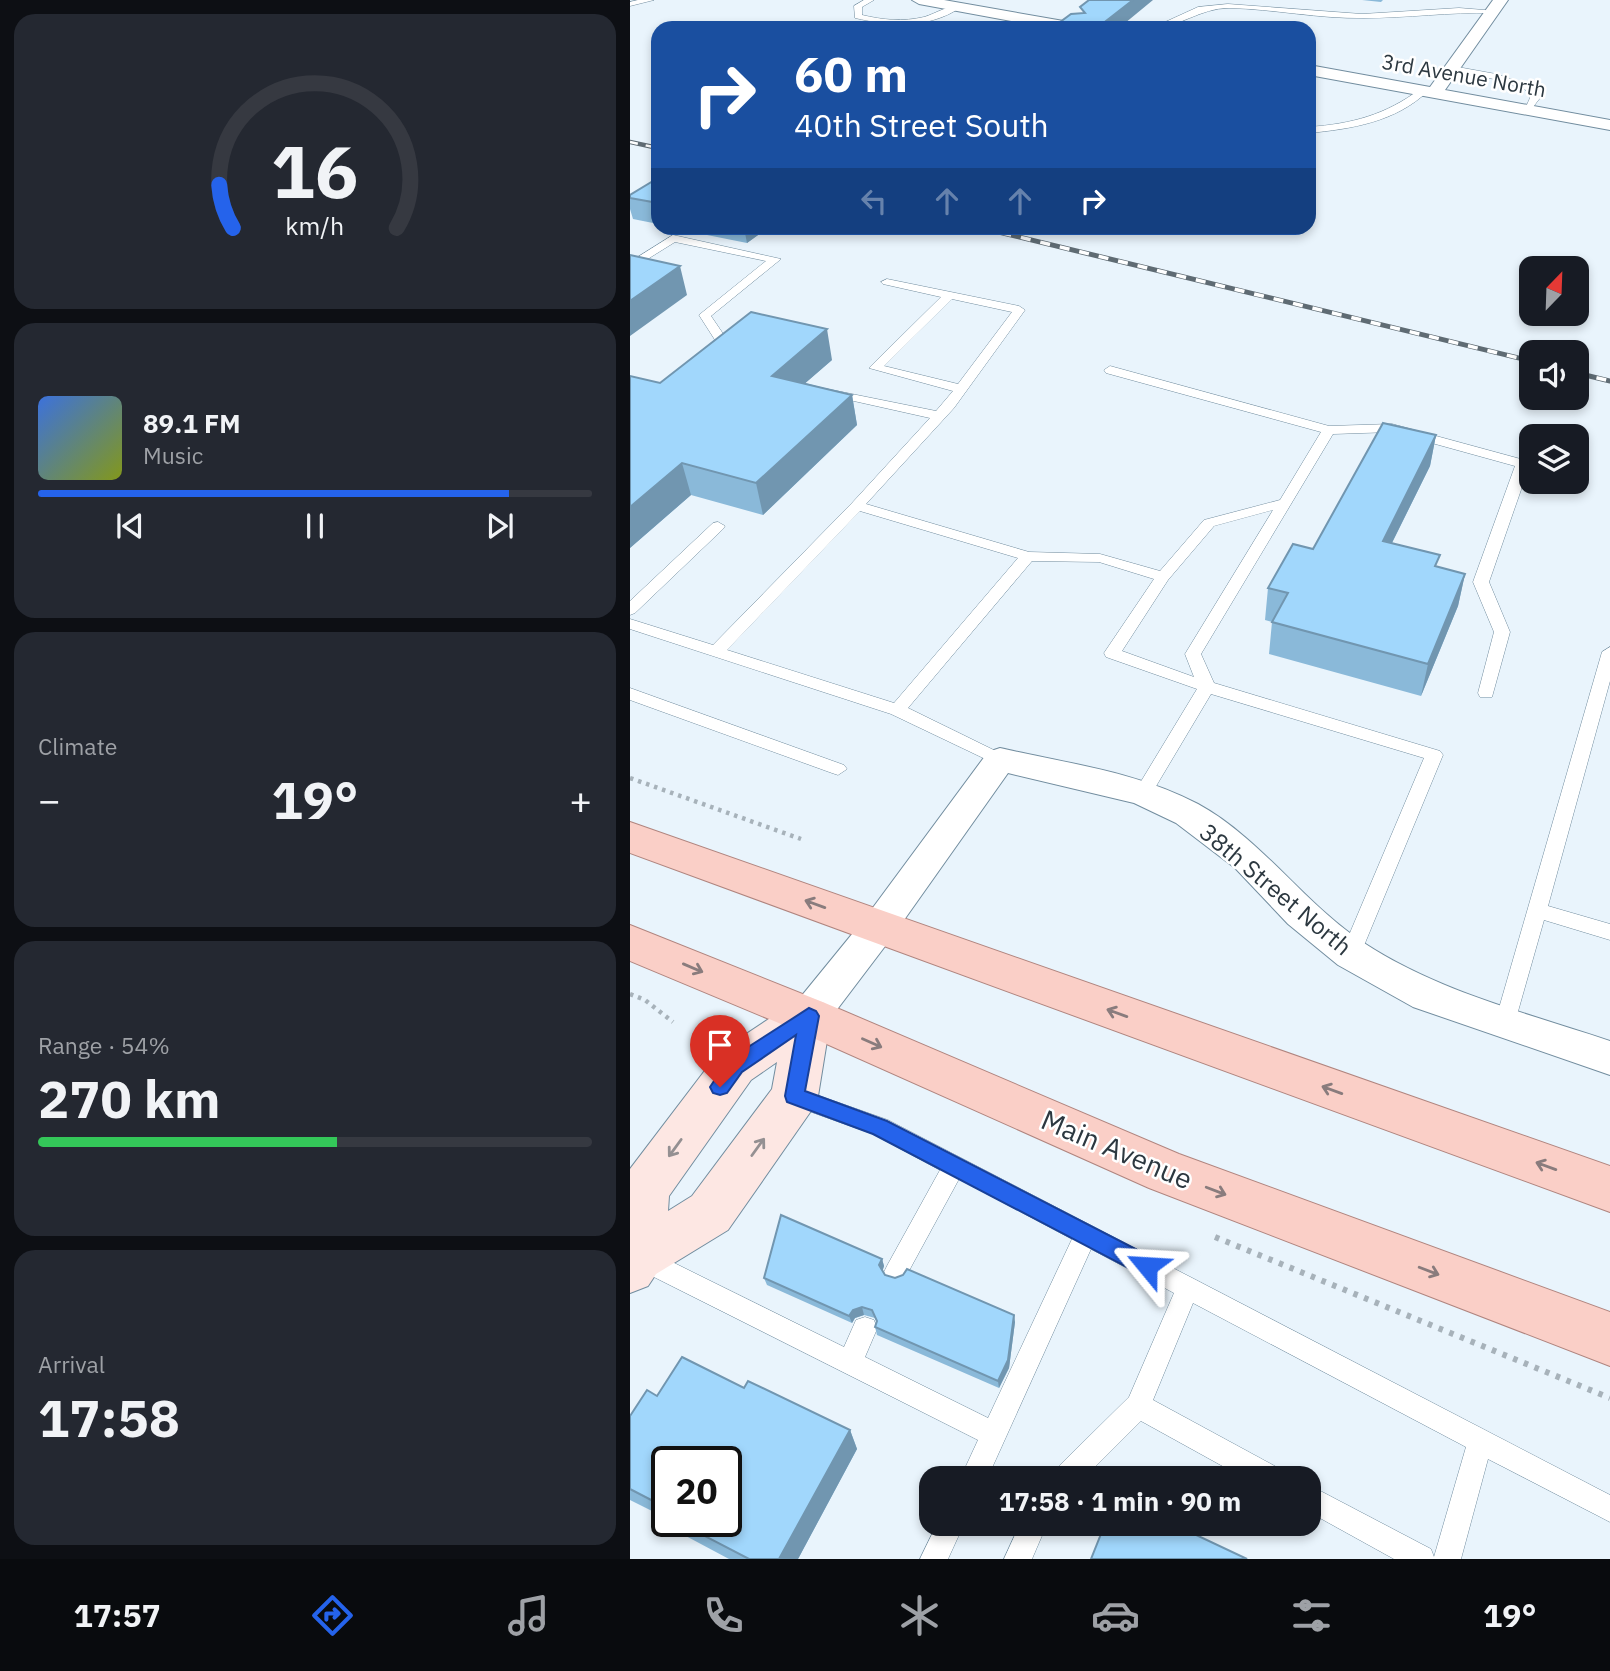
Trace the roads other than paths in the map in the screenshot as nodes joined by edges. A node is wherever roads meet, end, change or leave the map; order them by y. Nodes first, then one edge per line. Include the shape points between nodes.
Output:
1 (650, 0) edge
2 (870, 0) edge
3 (919, 0) edge
4 (630, 4) edge
5 (1497, 6) edge
6 (957, 7) junction
7 (875, 21) edge
8 (920, 21) edge
9 (1036, 21) edge
10 (1173, 21) edge
11 (1452, 69) junction
12 (1316, 71) edge
13 (1429, 92) junction
14 (1527, 110) junction
15 (1610, 125) edge
16 (1316, 130) edge
17 (630, 267) edge
18 (887, 282) dead end
19 (950, 295) junction
20 (694, 362) edge
21 (1110, 370) dead end
22 (961, 388) junction
23 (831, 392) edge
24 (939, 416) junction
25 (1329, 430) junction
26 (1285, 503) junction
27 (857, 506) junction
28 (718, 526) dead end
29 (1028, 556) junction
30 (1163, 578) junction
31 (630, 610) edge
32 (630, 624) edge
33 (717, 650) junction
34 (1610, 652) edge
35 (1207, 687) junction
36 (1486, 693) dead end
37 (630, 694) edge
38 (897, 710) junction
39 (1000, 760) junction
40 (838, 768) dead end
41 (1143, 793) junction
42 (630, 837) edge
43 (1537, 909) junction
44 (879, 927) junction
45 (1610, 932) edge
46 (630, 942) edge
47 (1351, 954) junction
48 (809, 1016) junction
49 (1505, 1022) junction
50 (1610, 1058) edge
51 (794, 1096) junction
52 (954, 1166) junction
53 (1610, 1189) edge
54 (1086, 1235) junction
55 (634, 1263) edge
56 (896, 1272) dead end
57 (1188, 1287) junction
58 (865, 1329) dead end
59 (1610, 1339) edge
60 (850, 1362) junction
61 (1138, 1406) junction
62 (994, 1434) junction
63 (1481, 1440) junction
64 (979, 1466) edge
65 (1077, 1466) edge
66 (1249, 1466) edge
67 (1321, 1505) edge
68 (1610, 1509) edge
69 (945, 1536) edge
70 (1029, 1536) edge
71 (934, 1559) edge
72 (1018, 1559) edge
73 (1421, 1559) edge
74 (1447, 1559) edge

1 - 4 lane
2 - 7 lane via 858,6 858,16
3 - 6 street
5 - 10 lane via 1362,16 1228,6 1201,9
5 - 11 street
6 - 8 lane
6 - 9 street
11 - 13 street
11 - 14 lane via 1529,88 1535,98
12 - 13 street, 3rd Avenue North
13 - 14 street, 3rd Avenue North
13 - 16 lane via 1372,120
14 - 15 street, 3rd Avenue North
17 - 20 lane via 673,238 775,259 705,315 722,341
18 - 19 lane
19 - 22 lane via 1019,310
19 - 22 lane via 875,368
21 - 25 lane
22 - 24 lane
23 - 24 lane
24 - 27 lane
25 - 26 lane
25 - 36 lane via 1392,428 1523,464 1480,582 1502,632
26 - 30 lane via 1209,523
26 - 35 lane via 1193,654
27 - 29 lane
27 - 33 lane
28 - 31 lane
29 - 30 lane via 1100,558
29 - 38 lane
30 - 35 lane via 1112,653
32 - 33 lane
33 - 38 lane
34 - 43 lane
35 - 41 lane
35 - 47 lane via 1434,755
37 - 40 lane
38 - 39 lane
39 - 41 street, 38th Street North
39 - 44 street
41 - 47 street, 38th Street North via 1188,814 1247,859 1301,914
44 -> 42 main road
43 - 45 lane
43 - 49 lane
44 - 48 street
53 -> 44 main road
46 -> 48 main road, Main Avenue
47 - 49 street, 38th Street North via 1427,996
48 - 51 street
48 -> 55 street via 735,1066 645,1189
48 -> 59 main road, Main Avenue via 1166,1172
49 - 50 street, 38th Street North
51 - 52 lane via 880,1127
55 -> 51 street via 710,1213
52 - 54 lane
52 - 56 lane
54 - 57 lane
54 - 62 lane
55 - 60 lane
57 - 61 lane
57 - 63 lane
58 - 60 lane
60 - 62 lane
61 - 65 lane
61 - 66 lane
62 - 64 lane
63 - 68 lane
63 - 74 lane
67 - 73 lane
69 - 71 lane
70 - 72 lane

